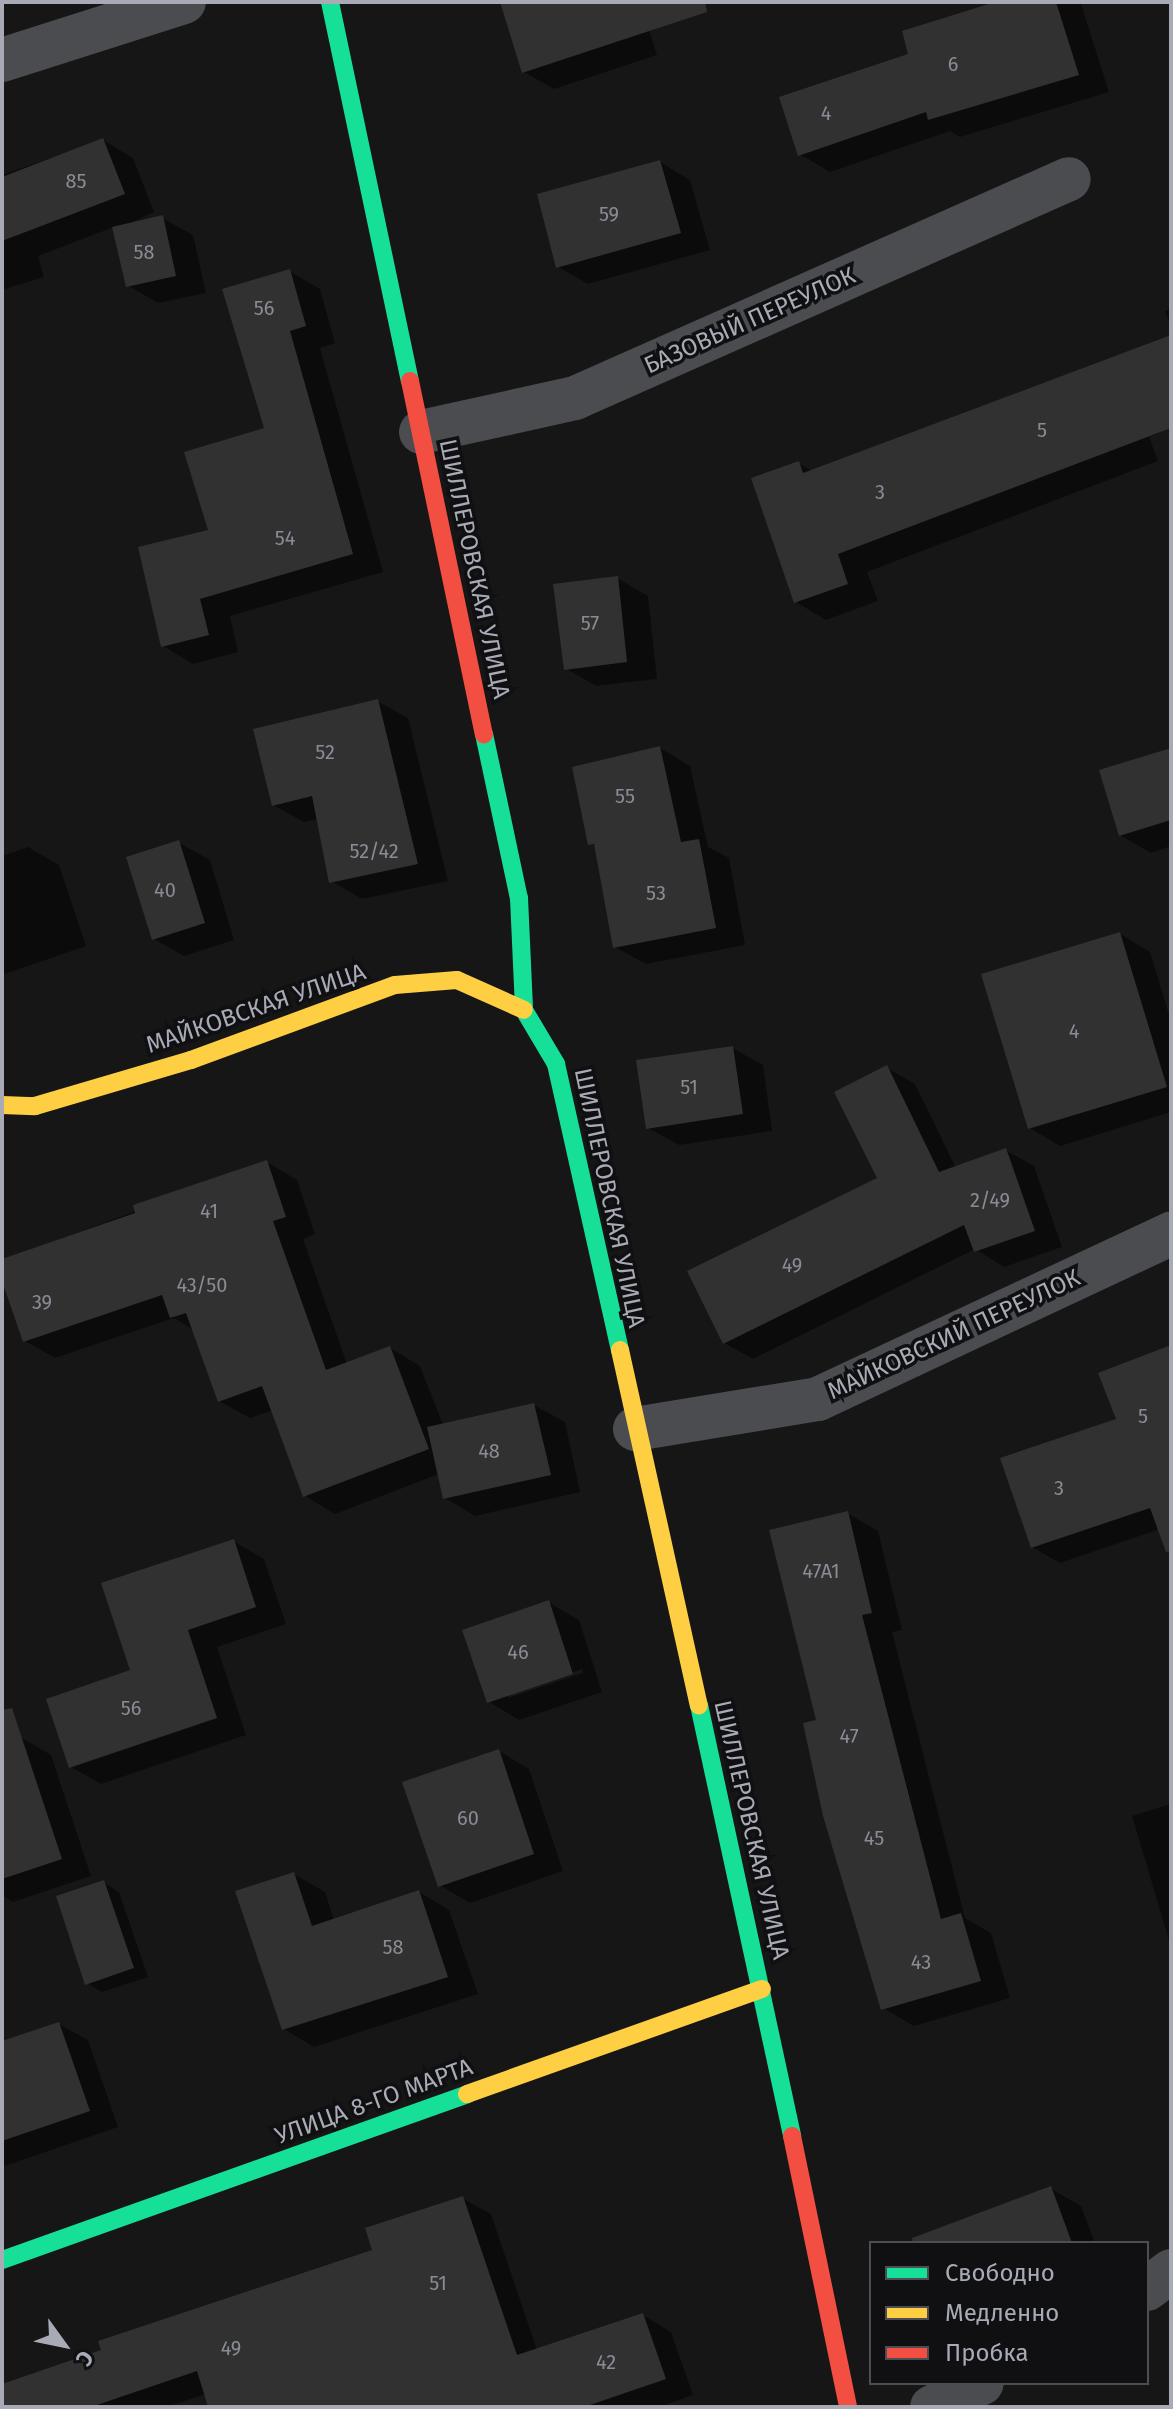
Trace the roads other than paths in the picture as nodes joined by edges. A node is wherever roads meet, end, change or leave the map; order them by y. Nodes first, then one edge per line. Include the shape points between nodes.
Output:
1 (184, 2) edge
2 (330, 2) edge
3 (2, 60) edge
4 (1069, 179) dead end
5 (421, 432) junction
6 (524, 1010) junction
7 (2, 1105) edge
8 (1171, 1234) edge
9 (635, 1429) junction
10 (762, 1989) junction
11 (2, 2260) edge
12 (1171, 2271) edge
13 (1149, 2288) edge
14 (978, 2385) edge
15 (848, 2407) edge
16 (932, 2407) edge

1 - 3 street
2 - 5 street, ШИЛЛЕРОВСКАЯ УЛИЦА
4 - 5 street, БАЗОВЫЙ ПЕРЕУЛОК via 575,398
5 - 6 street, ШИЛЛЕРОВСКАЯ УЛИЦА via 519,898
6 - 7 street, МАЙКОВСКАЯ УЛИЦА via 457,980 395,985 191,1060 35,1106
6 - 9 street, ШИЛЛЕРОВСКАЯ УЛИЦА via 556,1064
8 - 9 street, МАЙКОВСКИЙ ПЕРЕУЛОК via 818,1399
9 - 10 street, ШИЛЛЕРОВСКАЯ УЛИЦА
10 - 11 street, УЛИЦА 8-ГО МАРТА
10 - 15 street, ШИЛЛЕРОВСКАЯ УЛИЦА
12 - 13 street
14 - 16 street

